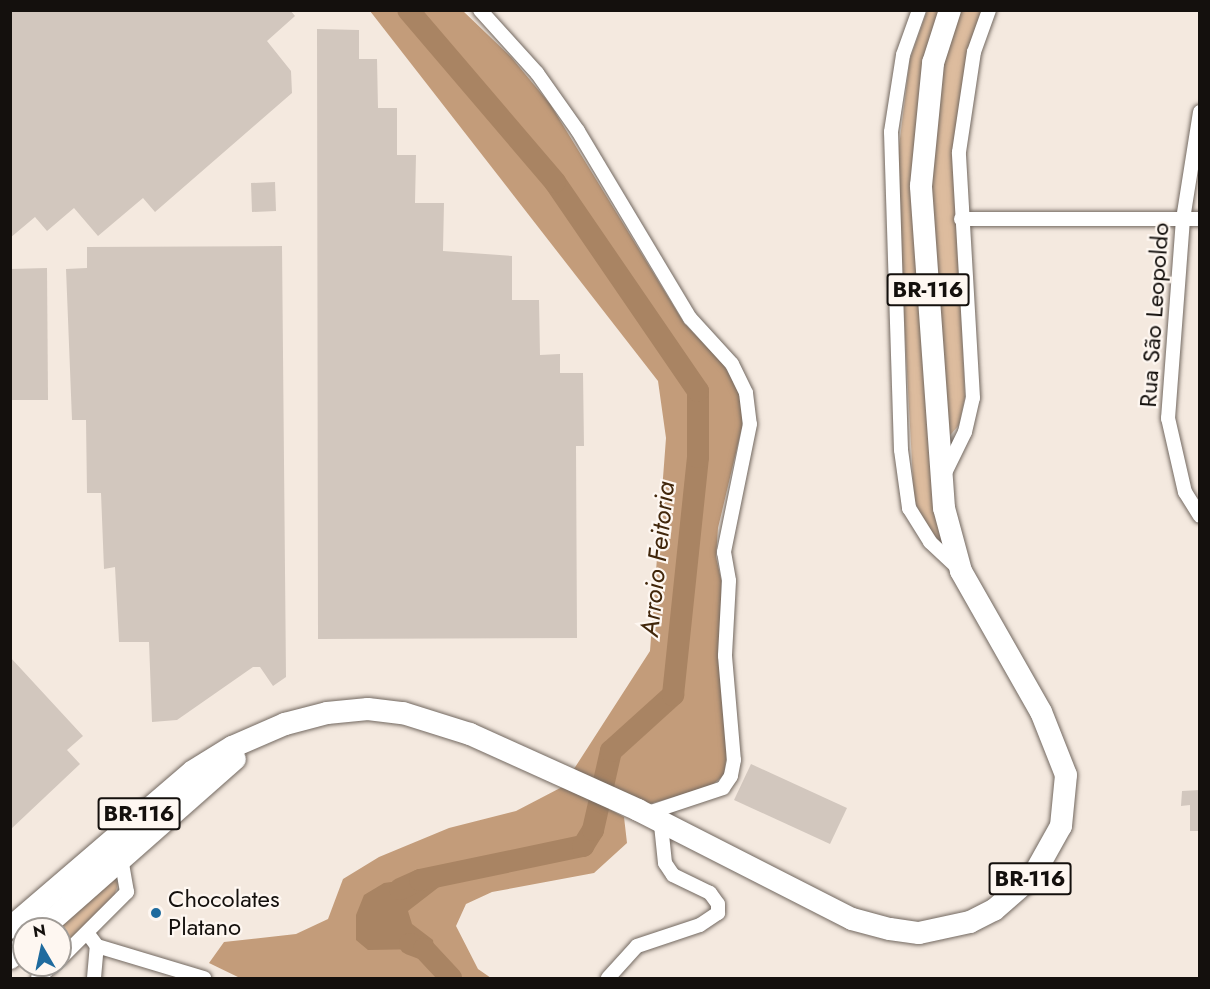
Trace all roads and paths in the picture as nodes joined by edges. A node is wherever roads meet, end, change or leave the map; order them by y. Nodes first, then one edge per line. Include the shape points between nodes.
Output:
1 (480, 10) edge
2 (919, 10) edge
3 (950, 10) edge
4 (989, 10) edge
5 (1200, 112) edge
6 (961, 219) junction
7 (1183, 219) junction
8 (1200, 219) edge
9 (942, 479) junction
10 (1200, 516) edge
11 (962, 571) junction
12 (285, 724) junction
13 (648, 816) junction
14 (121, 859) junction
15 (56, 917) edge
16 (10, 928) edge
17 (88, 934) junction
18 (97, 946) junction
19 (72, 948) edge
20 (94, 978) edge
21 (204, 978) edge
22 (608, 978) edge

1 - 13 street via 537,73 579,131 690,318 732,364 746,393 750,423 724,552 729,581 725,656 734,760 731,776 723,788
2 - 11 street via 903,55 891,132 901,450 909,508 930,542
3 - 9 main road, BR-116 via 931,74 921,186
4 - 6 street via 974,52 959,152
5 - 7 street, Rua São Leopoldo
6 - 7 street
6 - 9 street via 973,398 965,432
7 - 8 street
7 - 10 street, Rua São Leopoldo via 1168,418 1185,492
9 - 11 main road, BR-116 via 944,508
11 - 13 main road, BR-116 via 1047,722 1066,775 1066,802 1050,850 1014,894 986,914 945,930 890,929 852,919
12 - 13 main road, BR-116 via 327,713 368,709 403,713 470,734
12 - 14 main road, BR-116 via 226,766
12 - 16 main road, BR-116 via 232,747 192,771
13 - 22 street via 673,875 710,893 718,904 718,913 700,925 637,946 610,970
14 - 15 main road, BR-116
14 - 17 street via 128,887
17 - 18 street
17 - 19 street
18 - 20 street
18 - 21 street

